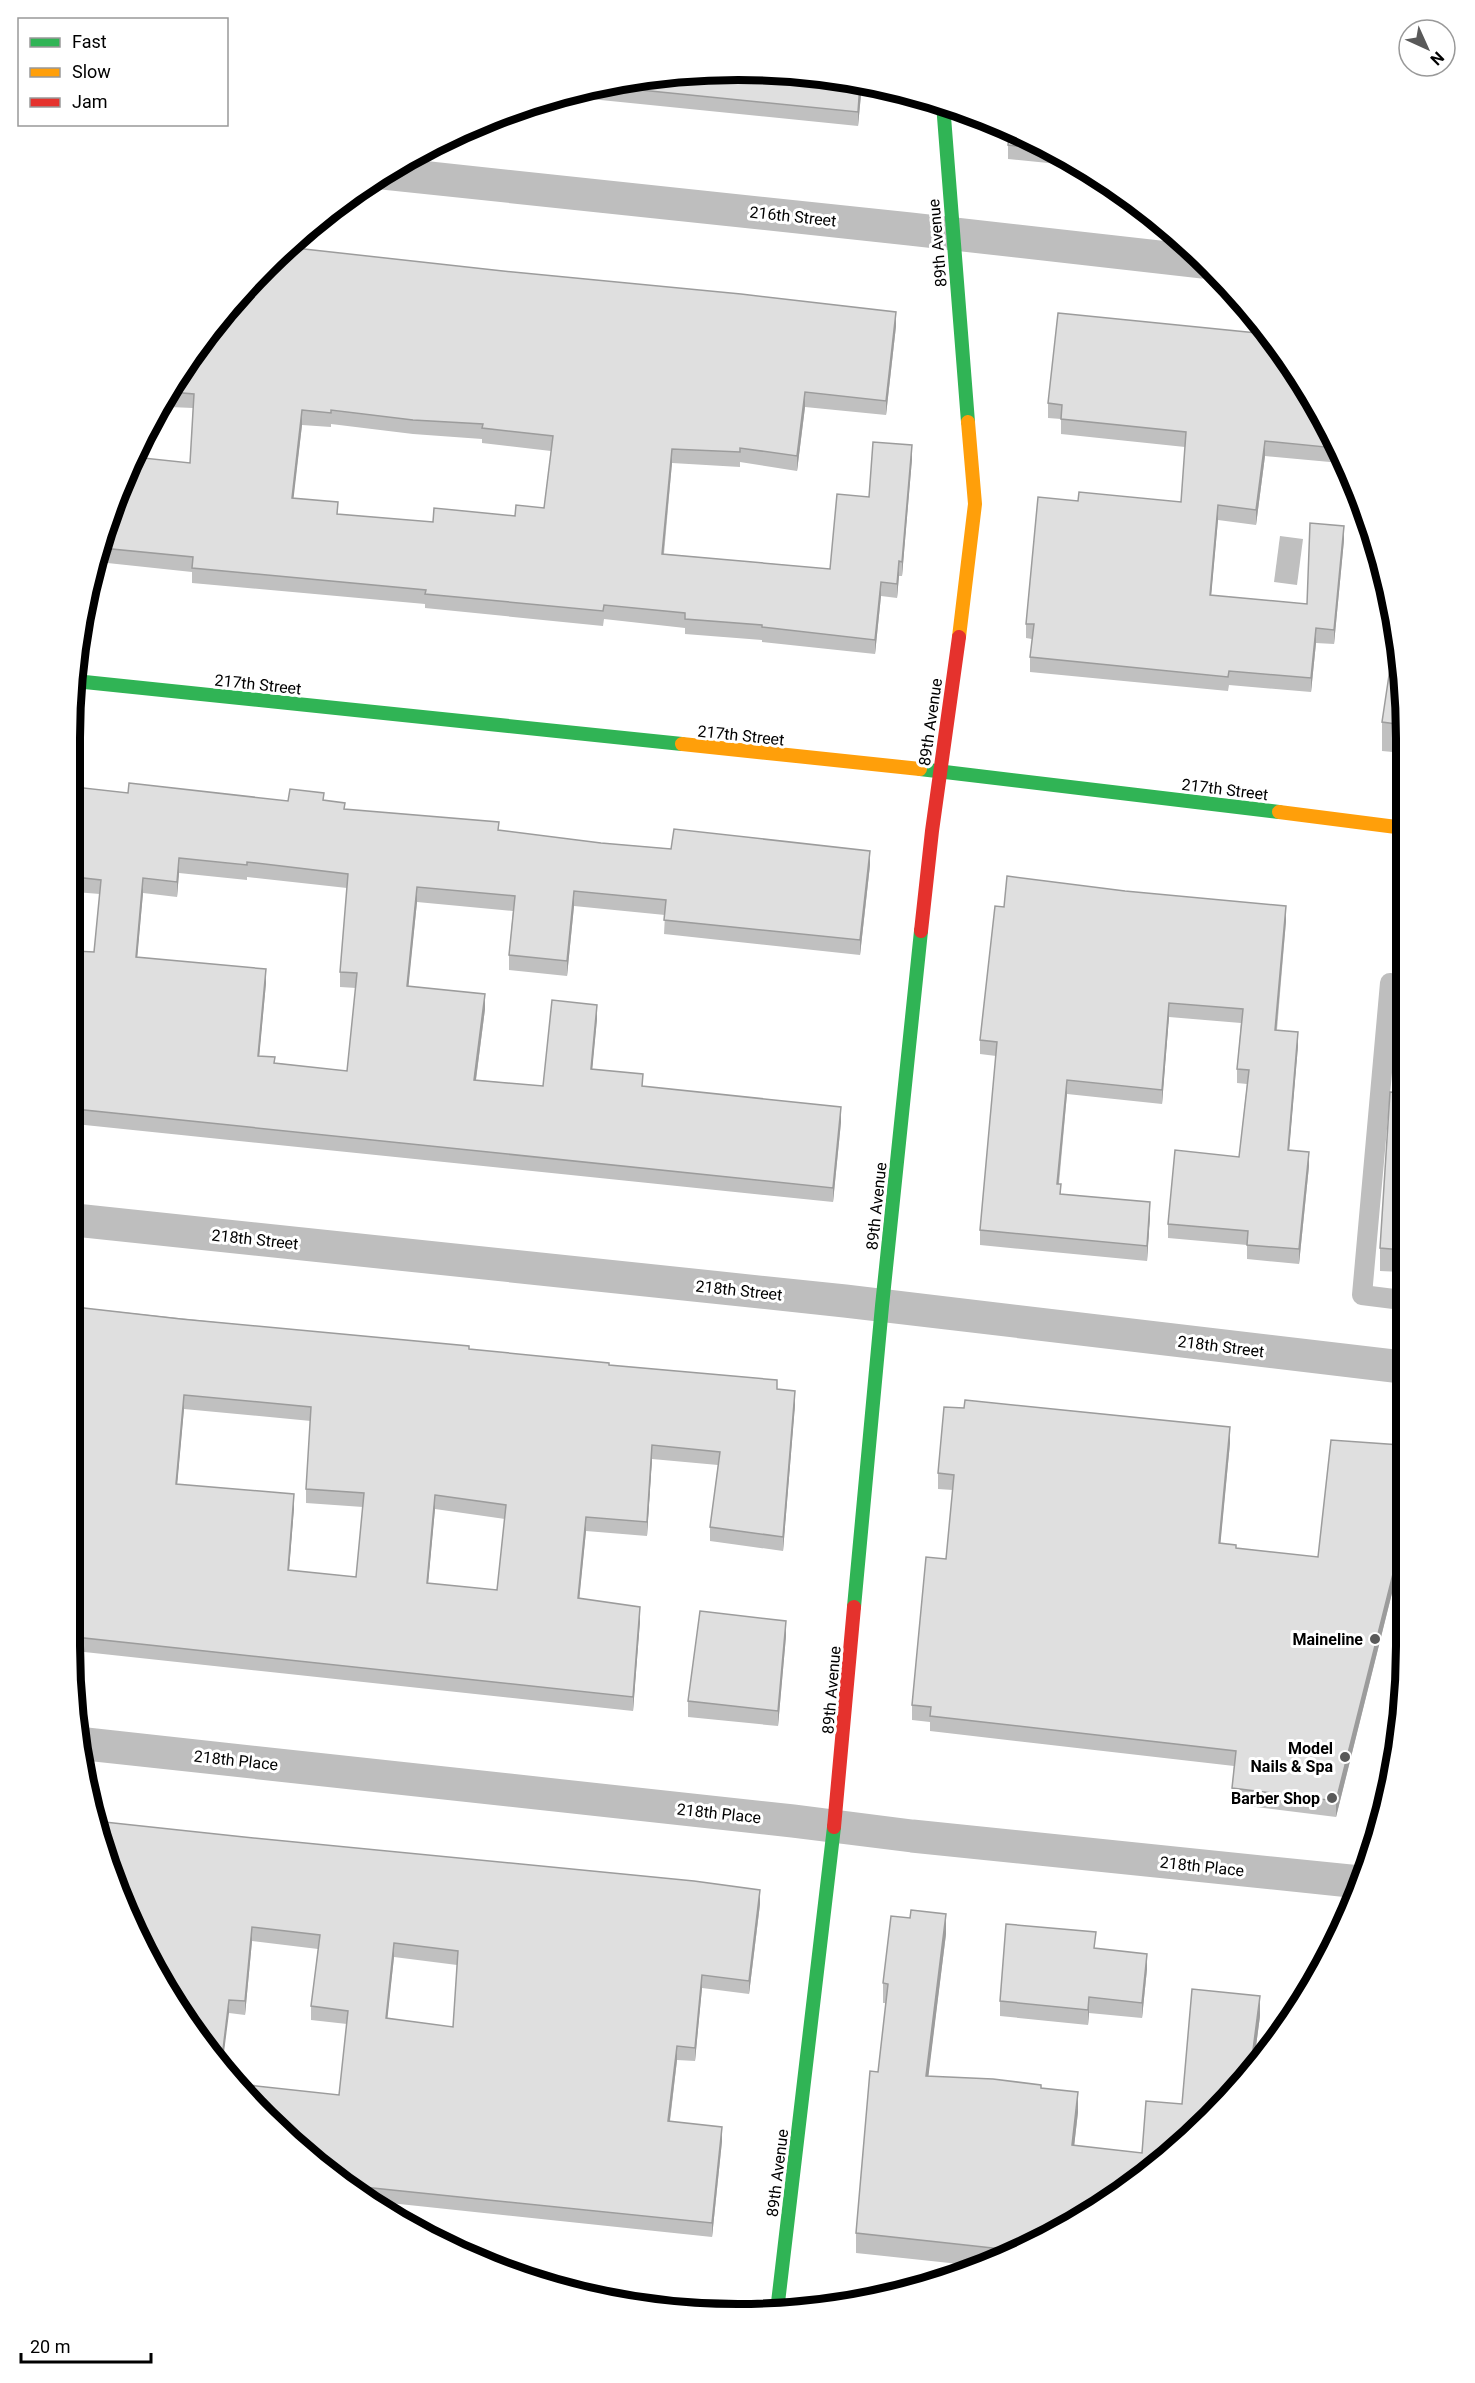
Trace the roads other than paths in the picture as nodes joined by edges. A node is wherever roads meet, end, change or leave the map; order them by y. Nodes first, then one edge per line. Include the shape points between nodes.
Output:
1 (944, 112) edge
2 (398, 175) edge
3 (952, 234) junction
4 (1190, 261) edge
5 (82, 682) edge
6 (940, 772) junction
7 (1396, 827) edge
8 (1390, 983) dead end
9 (79, 1220) edge
10 (1396, 1299) edge
11 (882, 1306) junction
12 (1396, 1365) edge
13 (87, 1744) edge
14 (835, 1826) junction
15 (1351, 1881) edge
16 (778, 2302) edge

1 - 3 street, 89th Avenue
2 - 3 street, 216th Street
3 - 4 street, 216th Street
3 - 6 street, 89th Avenue via 975,504
5 - 6 street, 217th Street
6 - 7 street, 217th Street
6 - 11 street, 89th Avenue
8 - 10 lane via 1362,1295
9 - 11 street, 218th Street
11 - 12 street, 218th Street
11 - 14 street, 89th Avenue
13 - 14 street, 218th Place
14 - 15 street, 218th Place
14 - 16 street, 89th Avenue

